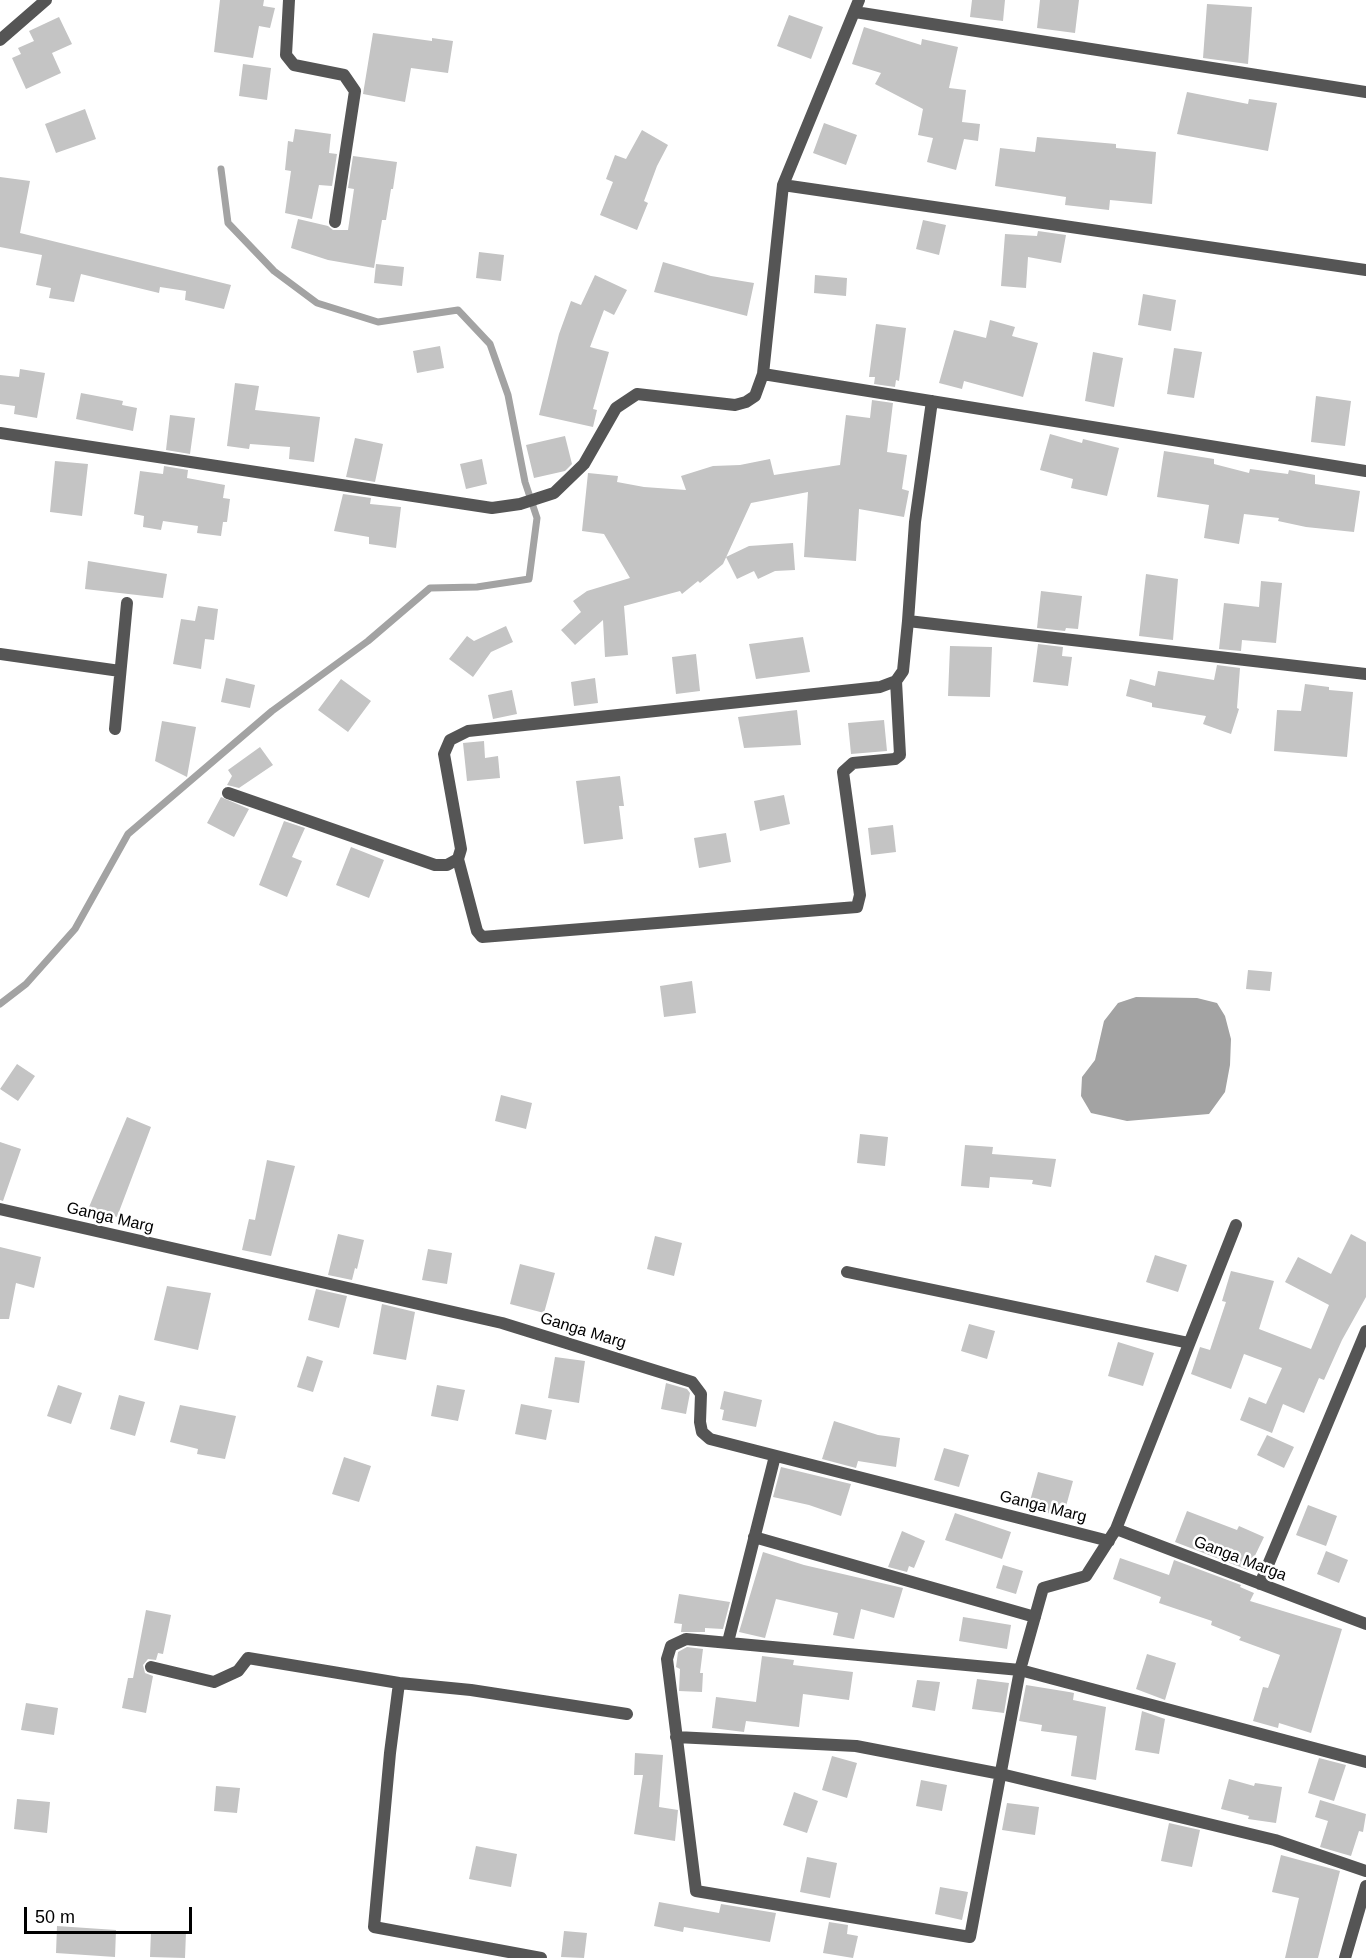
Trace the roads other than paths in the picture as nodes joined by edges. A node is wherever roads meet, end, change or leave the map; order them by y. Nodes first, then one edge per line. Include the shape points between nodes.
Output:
1 (46, 0) edge
2 (289, 0) edge
3 (857, 6) edge
4 (0, 40) edge
5 (1366, 92) edge
6 (783, 185) junction
7 (335, 222) dead end
8 (1366, 270) edge
9 (763, 374) junction
10 (932, 401) junction
11 (0, 433) edge
12 (1366, 471) edge
13 (127, 603) dead end
14 (908, 621) junction
15 (0, 654) edge
16 (120, 671) junction
17 (1366, 675) edge
18 (896, 681) junction
19 (115, 729) dead end
20 (228, 793) dead end
21 (458, 859) junction
22 (0, 1209) edge
23 (1236, 1225) dead end
24 (846, 1272) dead end
25 (1366, 1331) edge
26 (1189, 1343) junction
27 (775, 1456) junction
28 (1116, 1529) junction
29 (754, 1538) junction
30 (1109, 1541) junction
31 (1260, 1584) junction
32 (1035, 1617) junction
33 (1366, 1624) edge
34 (728, 1642) junction
35 (151, 1667) dead end
36 (1020, 1670) junction
37 (399, 1683) junction
38 (627, 1714) dead end
39 (676, 1737) junction
40 (1366, 1762) edge
41 (1000, 1774) junction
42 (1366, 1871) edge
43 (1366, 1886) edge
44 (541, 1958) edge
45 (1345, 1958) edge

1 - 4 street
2 - 7 street via 286,55 294,65 344,75 355,92
3 - 5 street
3 - 6 street
6 - 8 street
6 - 9 street
9 - 10 street
9 - 11 street via 755,396 735,405 637,394 616,408 584,464 554,493 492,508
10 - 12 street
10 - 14 street via 915,522
13 - 16 street
14 - 17 street
14 - 18 street via 903,671
15 - 16 street
16 - 19 street
18 - 21 street via 880,687 468,731 450,740 444,754 460,837
18 - 21 street via 900,755 895,759 853,763 843,772 860,895 857,907 482,937 477,931
20 - 21 street via 435,865 447,865
22 - 27 street, Ganga Marg via 502,1323 692,1382 701,1394 702,1432 710,1439
23 - 26 street
24 - 26 street
25 - 31 street
26 - 28 street
27 - 29 street
27 - 30 street, Ganga Marg
28 - 30 street
28 - 31 street, Ganga Marga
29 - 32 street
29 - 34 street
30 - 32 street via 1086,1576 1043,1588
31 - 33 street, Ganga Marga
32 - 36 street
34 - 36 street
34 - 39 street via 686,1639 671,1646 667,1659
35 - 37 street via 214,1682 238,1671 248,1658
36 - 40 street
36 - 41 street
37 - 38 street
37 - 44 street via 374,1927
39 - 41 street via 856,1746
39 - 41 street via 696,1891 970,1937
41 - 42 street via 1275,1840
43 - 45 street

